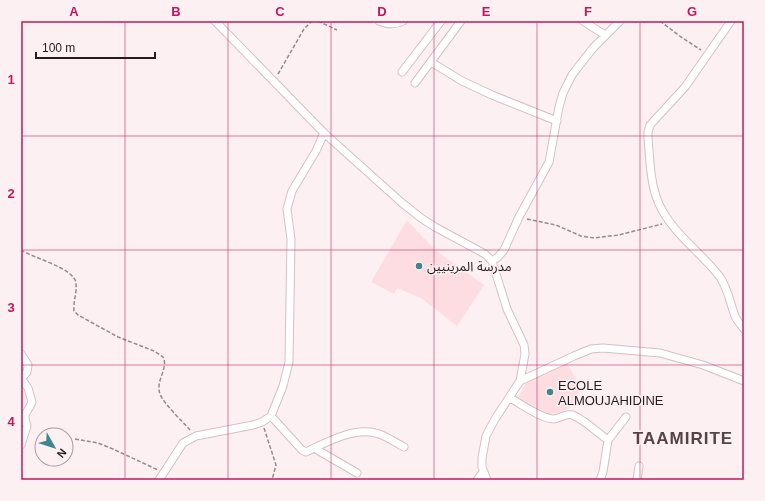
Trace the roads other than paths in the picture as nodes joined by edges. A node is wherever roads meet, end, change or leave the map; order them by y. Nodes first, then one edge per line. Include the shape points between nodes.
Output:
1 (215, 21) edge
2 (378, 21) edge
3 (403, 21) edge
4 (441, 21) edge
5 (461, 21) edge
6 (583, 21) edge
7 (620, 21) edge
8 (731, 21) edge
9 (605, 35) junction
10 (431, 62) junction
11 (402, 72) dead end
12 (415, 83) dead end
13 (557, 122) junction
14 (324, 134) junction
15 (492, 261) junction
16 (744, 329) edge
17 (21, 354) edge
18 (22, 378) edge
19 (520, 381) junction
20 (744, 381) edge
21 (510, 398) junction
22 (271, 416) junction
23 (626, 417) dead end
24 (608, 440) junction
25 (21, 445) edge
26 (314, 448) junction
27 (404, 448) dead end
28 (639, 466) dead end
29 (483, 472) junction
30 (357, 473) dead end
31 (159, 480) edge
32 (477, 480) edge
33 (486, 480) edge
34 (600, 480) edge
35 (637, 480) edge

1 - 14 street
2 - 3 street
4 - 11 street
5 - 10 street
6 - 9 street
7 - 9 street
8 - 16 street via 681,92 650,125 648,132 651,169 661,209 670,223 722,281 736,317
9 - 13 street via 572,75 563,93
10 - 12 street
10 - 13 street via 468,84
13 - 15 street via 549,162 504,250
14 - 15 street via 421,218 485,254
14 - 22 street via 292,191 287,209 291,239 289,362
15 - 19 street via 507,309 524,345 525,359
17 - 18 street via 28,365 27,372
18 - 25 street via 32,402 24,416 27,426
19 - 20 street via 574,356 603,348 660,353 703,365
19 - 21 street
21 - 24 street via 550,418 555,419 568,414 576,417
21 - 29 street via 486,436 482,458
22 - 26 street via 302,450 306,452
22 - 31 street via 253,425 196,436 183,443
23 - 24 street
24 - 34 street
26 - 27 street via 349,434 368,432 379,434
26 - 30 street
28 - 35 street
29 - 32 street
29 - 33 street

